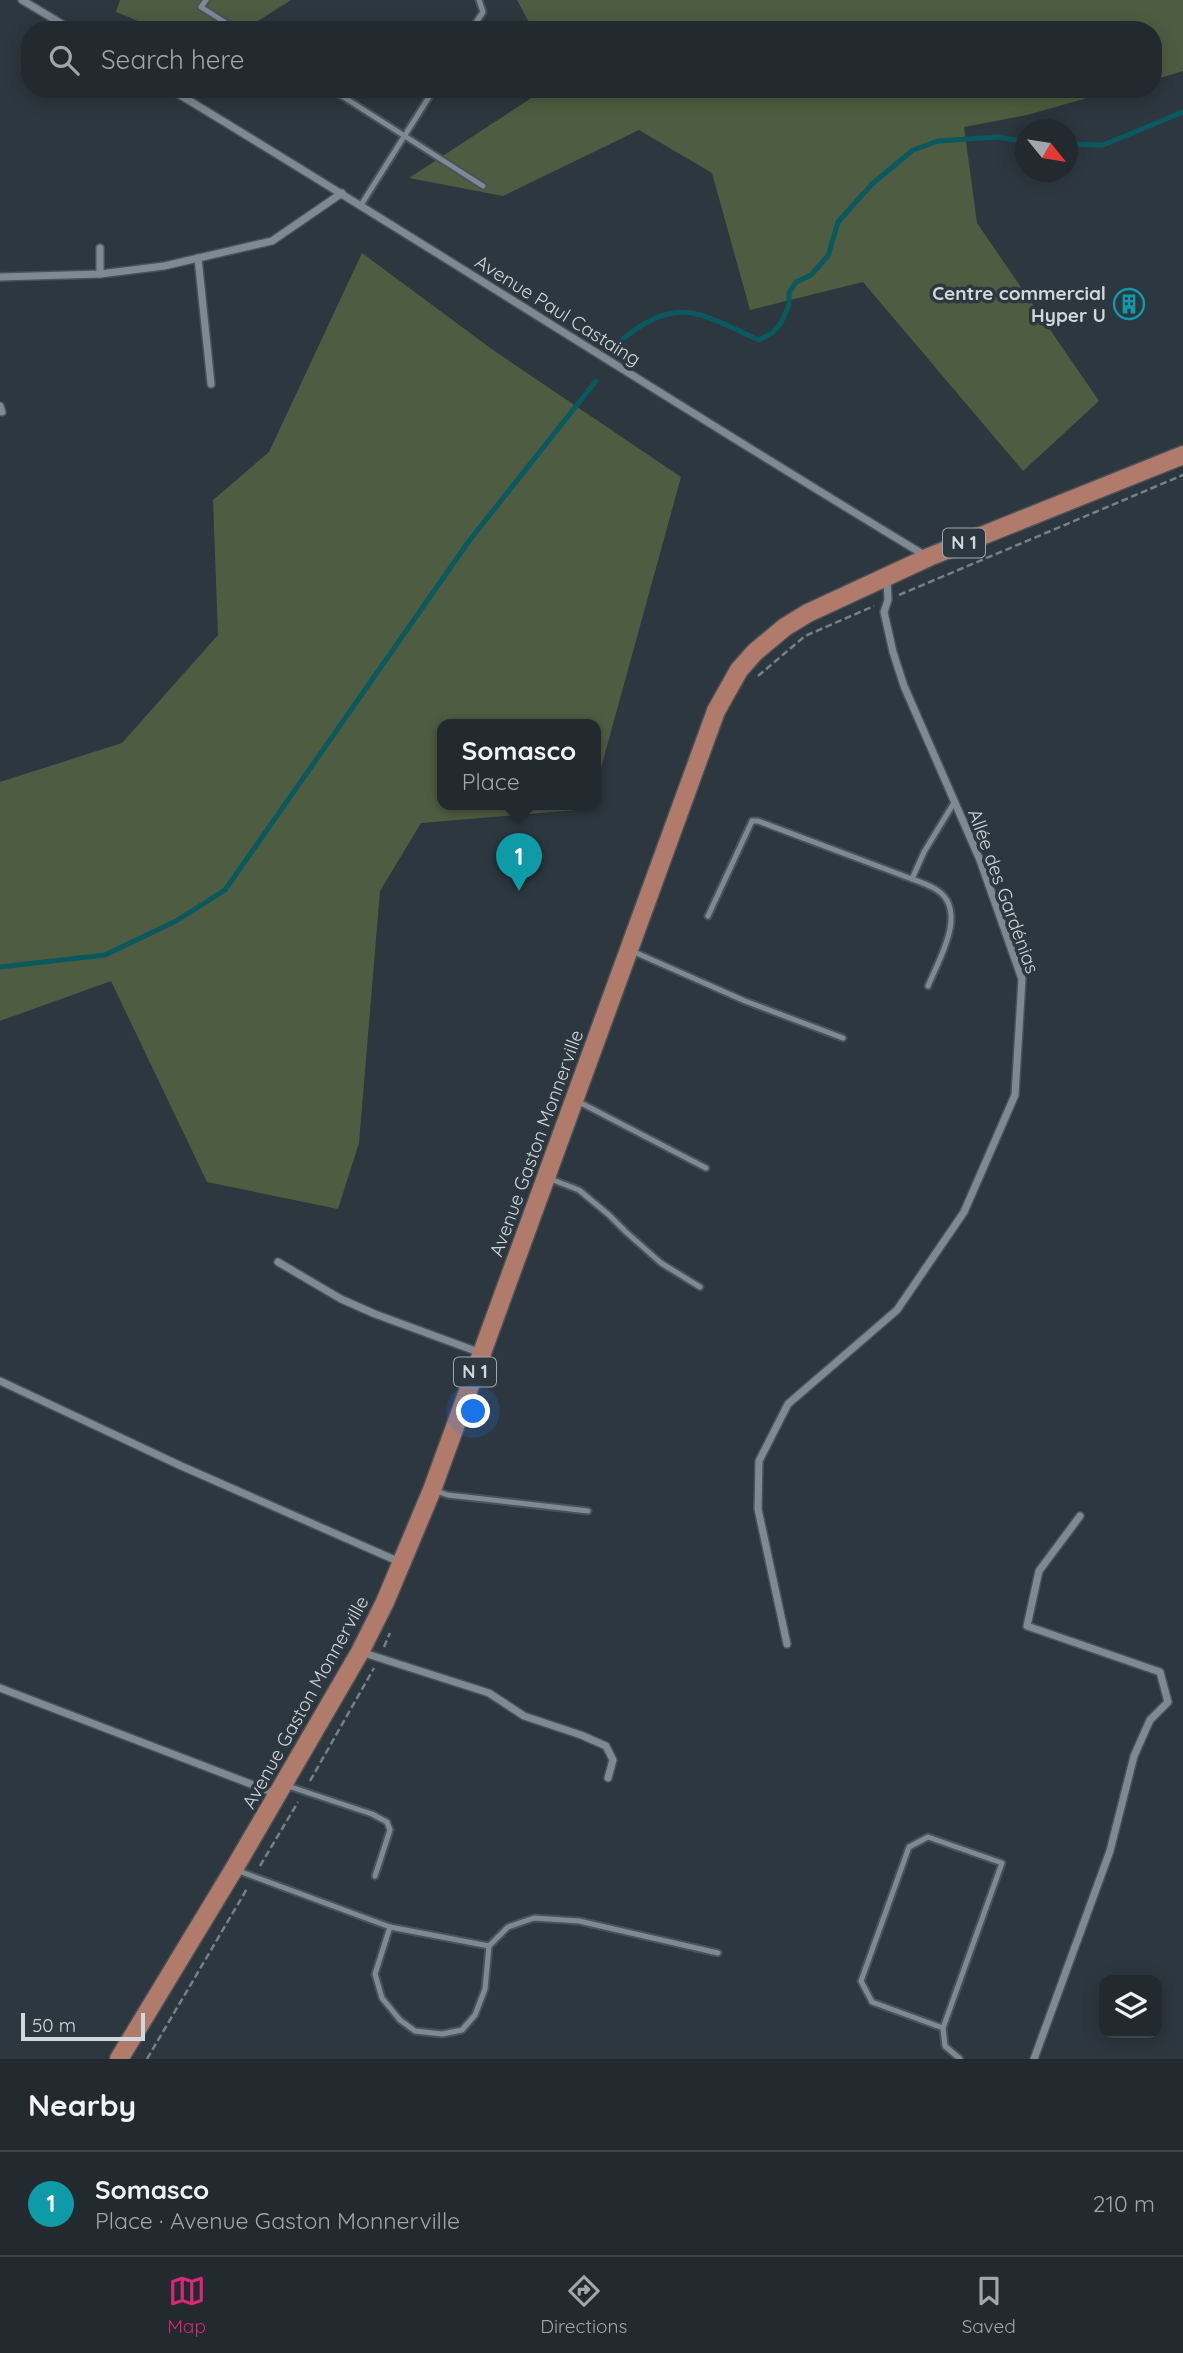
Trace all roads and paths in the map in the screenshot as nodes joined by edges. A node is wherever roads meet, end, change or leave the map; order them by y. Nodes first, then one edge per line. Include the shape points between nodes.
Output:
1 (22, 0) edge
2 (206, 0) edge
3 (479, 0) edge
4 (57, 21) edge
5 (223, 21) edge
6 (476, 21) edge
7 (185, 98) edge
8 (345, 98) edge
9 (428, 98) edge
10 (404, 136) junction
11 (484, 186) dead end
12 (342, 193) junction
13 (361, 205) junction
14 (100, 248) dead end
15 (198, 258) junction
16 (100, 274) junction
17 (0, 277) edge
18 (212, 384) dead end
19 (1183, 455) edge
20 (929, 557) junction
21 (887, 577) junction
22 (955, 801) junction
23 (912, 879) junction
24 (708, 916) dead end
25 (629, 950) junction
26 (928, 986) dead end
27 (843, 1038) dead end
28 (574, 1100) junction
29 (706, 1168) dead end
30 (546, 1177) junction
31 (278, 1262) dead end
32 (700, 1287) dead end
33 (482, 1353) junction
34 (0, 1381) edge
35 (432, 1490) junction
36 (589, 1511) dead end
37 (1080, 1516) dead end
38 (402, 1563) junction
39 (787, 1644) dead end
40 (360, 1652) junction
41 (0, 1688) edge
42 (608, 1778) dead end
43 (280, 1789) junction
44 (234, 1869) junction
45 (375, 1876) dead end
46 (390, 1927) junction
47 (489, 1946) junction
48 (718, 1953) dead end
49 (943, 2028) junction
50 (120, 2059) edge
51 (960, 2059) edge
52 (1034, 2059) edge

1 - 4 street
2 - 5 lane via 201,7
3 - 6 lane via 482,12
7 - 12 street, Avenue Paul Castaing
8 - 10 lane
9 - 10 lane
10 - 11 lane
10 - 13 lane
12 - 13 street, Avenue Paul Castaing
12 - 15 street via 272,241
13 - 20 street, Avenue Paul Castaing
14 - 16 street
15 - 16 street
15 - 18 street
16 - 17 street
19 - 20 main road, Avenue Gaston Monnerville / N 1
20 - 21 main road, Avenue Gaston Monnerville / N 1
21 - 22 street, Allée des Gardénias via 884,612 893,652
21 - 25 main road, Avenue Gaston Monnerville / N 1 via 785,627 739,670 716,711
22 - 23 lane
22 - 39 street, Allée des Gardénias via 1022,979 1015,1095 964,1212 897,1310 788,1404 759,1461 758,1509
23 - 24 lane via 752,821
23 - 26 lane via 940,891 952,913 951,930
25 - 27 lane
25 - 28 main road, Avenue Gaston Monnerville / N 1
28 - 29 lane
28 - 30 main road, Avenue Gaston Monnerville / N 1
30 - 32 lane via 579,1190 661,1263
30 - 33 main road, Avenue Gaston Monnerville / N 1
31 - 33 street via 360,1308
33 - 35 main road, Avenue Gaston Monnerville / N 1
34 - 38 street
35 - 36 lane
35 - 38 main road, Avenue Gaston Monnerville / N 1
37 - 52 street via 1039,1571 1027,1626 1160,1672 1168,1702 1150,1720 1134,1756 1110,1851
38 - 40 main road, Avenue Gaston Monnerville / N 1
40 - 42 street via 489,1693 524,1716 606,1746 613,1760
40 - 43 main road, Avenue Gaston Monnerville / N 1
41 - 43 street
43 - 44 main road, Avenue Gaston Monnerville / N 1
43 - 45 lane via 387,1822 390,1830
44 - 46 lane
44 - 50 main road, Avenue Gaston Monnerville / N 1
46 - 47 lane
46 - 47 lane via 375,1974 382,1998 415,2031 442,2034 462,2030 475,2015 485,1989
47 - 48 lane via 508,1927 534,1918 579,1921
49 - 49 lane via 872,2002 861,1982 909,1847 928,1837 1002,1863
49 - 51 lane via 945,2046

